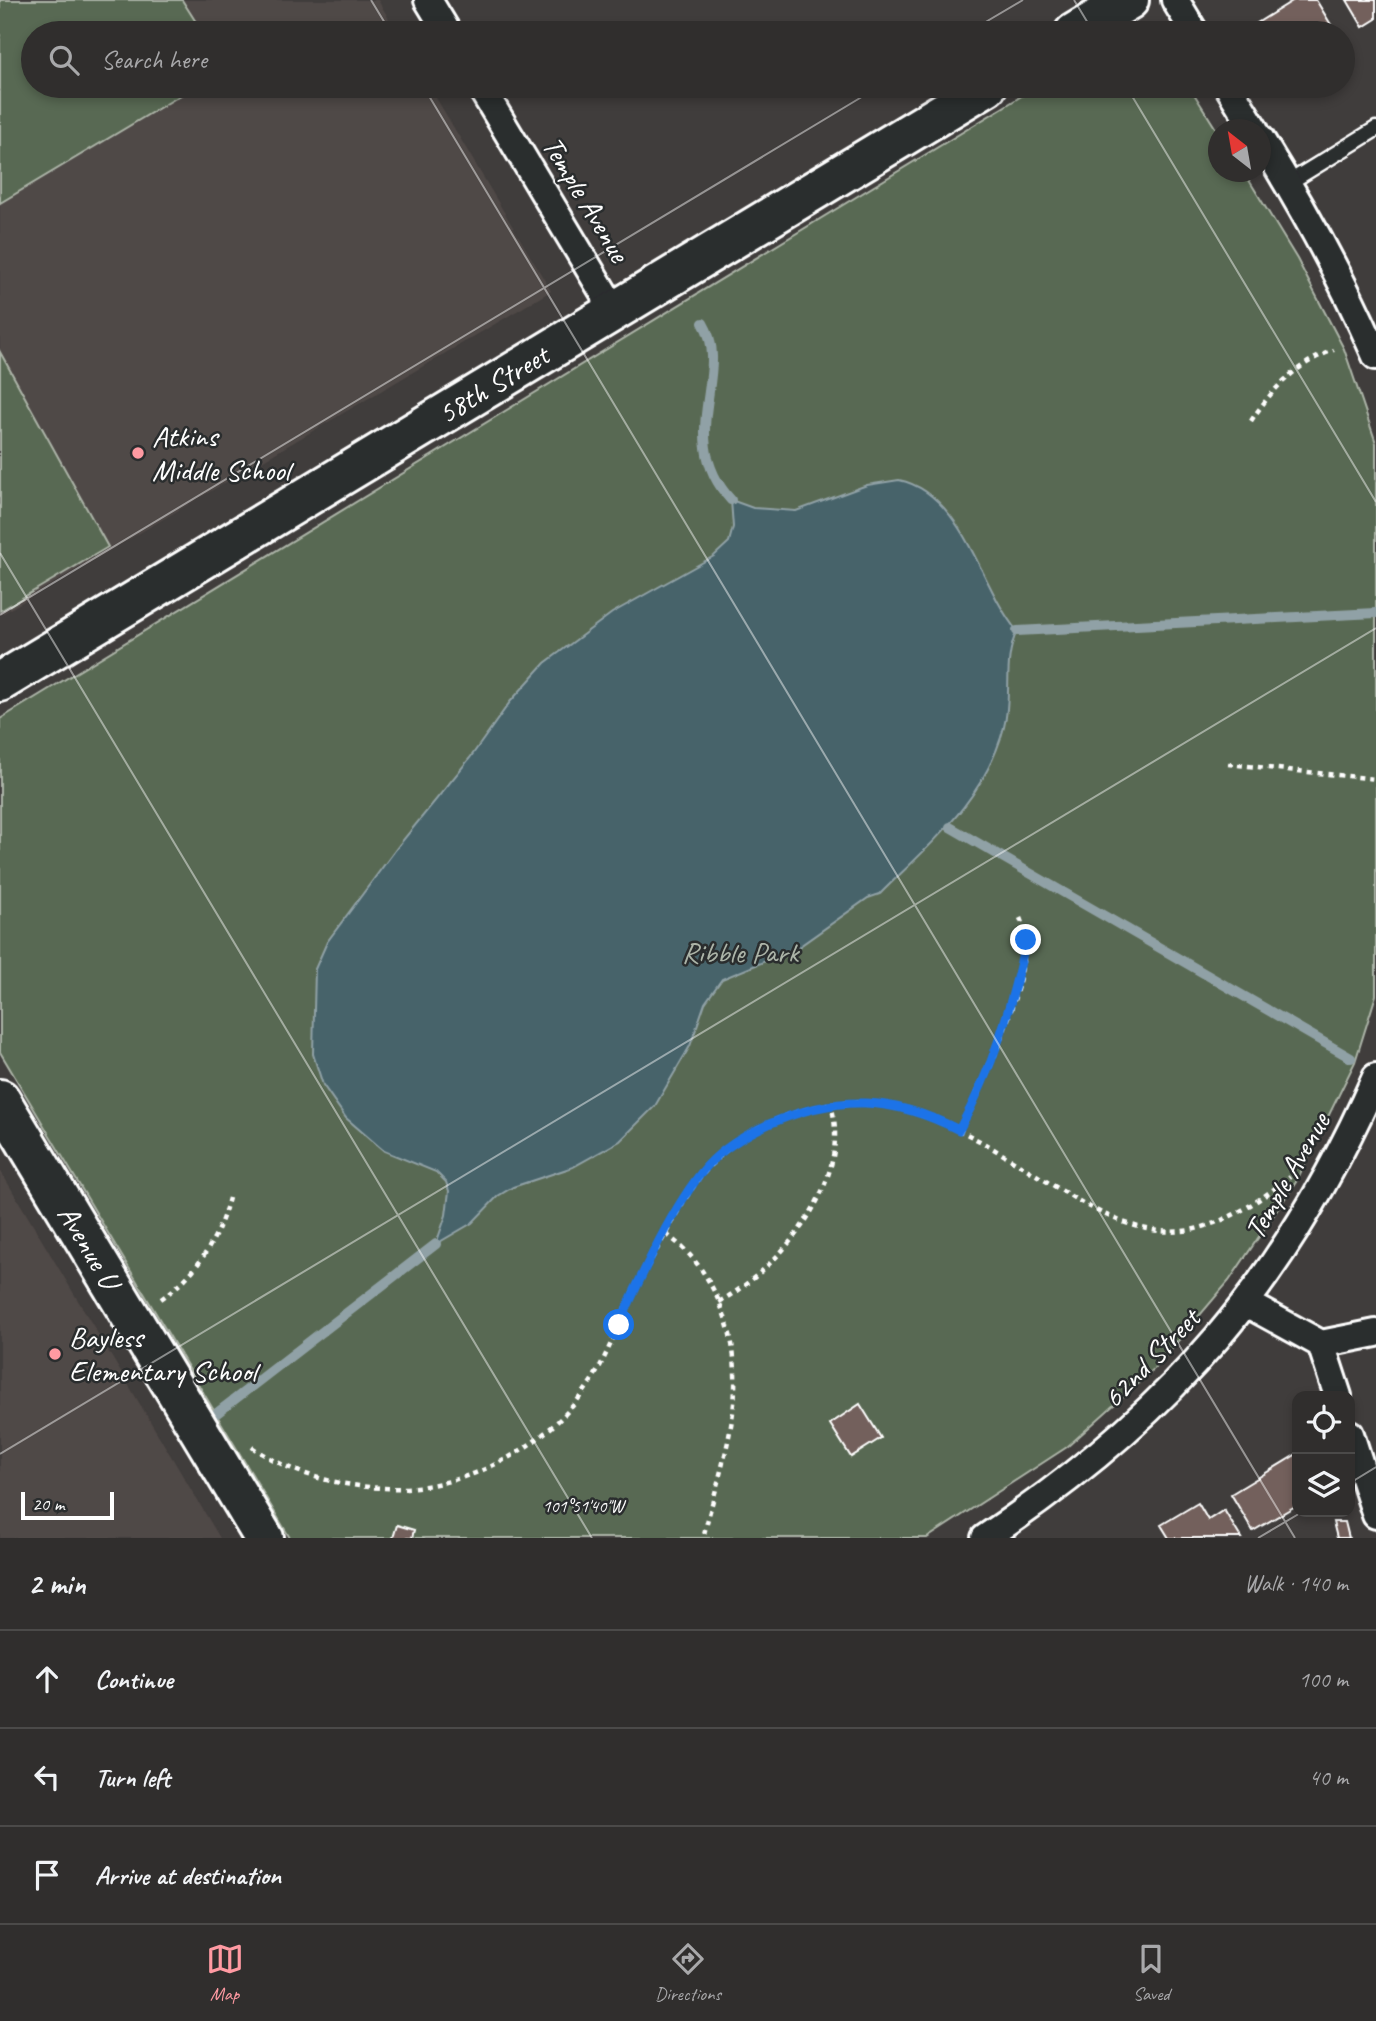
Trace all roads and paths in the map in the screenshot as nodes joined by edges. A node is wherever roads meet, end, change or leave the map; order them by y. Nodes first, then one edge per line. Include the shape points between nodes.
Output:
1 (428, 0) edge
2 (1129, 0) edge
3 (1175, 0) edge
4 (441, 21) edge
5 (1094, 21) edge
6 (1188, 21) edge
7 (487, 98) edge
8 (967, 98) edge
9 (1235, 98) edge
10 (1248, 119) edge
11 (1376, 129) edge
12 (1271, 155) edge
13 (1288, 183) junction
14 (614, 310) junction
15 (1334, 350) dead end
16 (1376, 356) edge
17 (1251, 421) dead end
18 (0, 682) edge
19 (1228, 764) dead end
20 (1376, 779) edge
21 (1020, 918) dead end
22 (1376, 1077) edge
23 (0, 1099) edge
24 (831, 1105) junction
25 (959, 1130) junction
26 (1290, 1177) dead end
27 (229, 1198) dead end
28 (666, 1234) junction
29 (155, 1303) dead end
30 (719, 1303) junction
31 (1246, 1303) junction
32 (1376, 1333) edge
33 (1321, 1344) junction
34 (1336, 1391) edge
35 (249, 1444) dead end
36 (1355, 1450) edge
37 (1376, 1515) edge
38 (264, 1538) edge
39 (703, 1538) edge
40 (985, 1538) edge

1 - 4 street
2 - 5 street
3 - 6 street
7 - 14 street, Temple Avenue
8 - 14 street, 58th Street
9 - 10 street
11 - 13 lane
12 - 13 street
13 - 16 street via 1349,294
14 - 18 street, 58th Street
15 - 17 path via 1294,370 1270,392
19 - 20 path
21 - 25 path via 1026,940 1004,1030 984,1084
22 - 31 street, Temple Avenue via 1312,1206
23 - 38 street, Avenue U
24 - 25 path via 859,1101 909,1109
24 - 28 path via 793,1114 730,1145 692,1186
24 - 30 path via 830,1164 815,1207 769,1268
25 - 26 path via 1105,1215 1163,1230 1194,1229 1234,1216
27 - 29 path via 212,1247 186,1278
28 - 30 path via 694,1257
28 - 35 path via 583,1393 560,1418 493,1467 421,1487 349,1486 288,1465
30 - 39 path via 730,1329 738,1384
31 - 33 street
31 - 40 street, 62nd Street via 1166,1395 1108,1449
32 - 33 street
33 - 34 street
36 - 37 street

